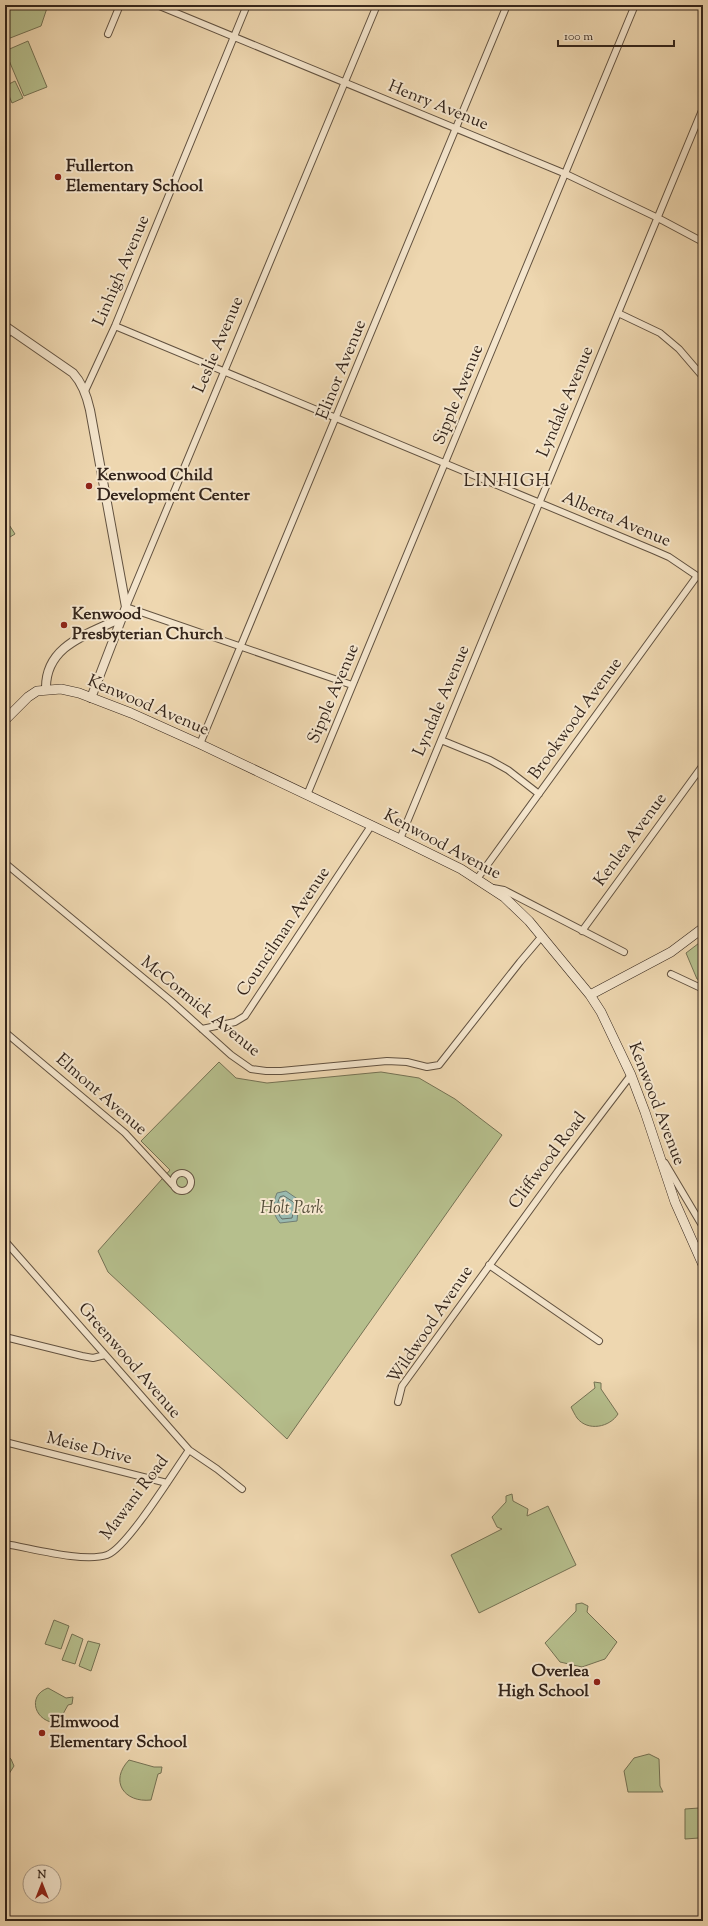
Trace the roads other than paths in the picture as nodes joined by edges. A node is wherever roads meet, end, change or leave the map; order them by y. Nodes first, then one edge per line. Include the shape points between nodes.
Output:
1 (120, 5) edge
2 (157, 5) edge
3 (247, 5) edge
4 (377, 5) edge
5 (507, 5) edge
6 (635, 5) edge
7 (108, 34) dead end
8 (234, 37) junction
9 (345, 82) junction
10 (703, 108) edge
11 (696, 124) junction
12 (456, 128) junction
13 (703, 128) edge
14 (566, 174) junction
15 (658, 218) junction
16 (703, 242) edge
17 (618, 313) junction
18 (114, 326) junction
19 (8, 328) edge
20 (5, 338) edge
21 (224, 372) junction
22 (703, 377) edge
23 (85, 391) junction
24 (337, 418) junction
25 (446, 464) junction
26 (540, 502) junction
27 (697, 576) junction
28 (703, 580) edge
29 (126, 607) junction
30 (121, 618) junction
31 (241, 647) junction
32 (352, 685) junction
33 (46, 689) junction
34 (91, 698) junction
35 (5, 720) edge
36 (441, 740) junction
37 (200, 744) junction
38 (703, 765) edge
39 (539, 794) junction
40 (306, 795) junction
41 (371, 826) junction
42 (400, 839) junction
43 (5, 863) edge
44 (477, 878) junction
45 (492, 887) junction
46 (703, 928) edge
47 (582, 931) junction
48 (542, 936) junction
49 (624, 952) dead end
50 (671, 974) dead end
51 (703, 989) edge
52 (590, 995) junction
53 (202, 1029) junction
54 (5, 1032) edge
55 (631, 1075) junction
56 (655, 1142) junction
57 (173, 1185) dead end
58 (703, 1227) edge
59 (5, 1241) edge
60 (490, 1265) junction
61 (703, 1265) edge
62 (5, 1337) edge
63 (599, 1341) dead end
64 (105, 1355) junction
65 (398, 1402) dead end
66 (5, 1442) edge
67 (188, 1450) junction
68 (167, 1483) junction
69 (242, 1490) dead end
70 (5, 1544) edge

1 - 7 street
2 - 8 street, Henry Avenue
3 - 8 street, Linhigh Avenue
4 - 9 street, Leslie Avenue
5 - 12 street, Elinor Avenue
6 - 14 street, Sipple Avenue
8 - 9 street, Henry Avenue
8 - 18 street, Linhigh Avenue
9 - 12 street, Henry Avenue
9 - 21 street, Leslie Avenue
10 - 11 street, Lyndale Avenue
11 - 13 street
11 - 15 street, Lyndale Avenue
12 - 14 street, Henry Avenue
12 - 24 street, Elinor Avenue
14 - 15 street, Henry Avenue
14 - 25 street, Sipple Avenue
15 - 16 street, Henry Avenue
15 - 17 street, Lyndale Avenue
17 - 22 street via 660,333
17 - 26 street, Lyndale Avenue
18 - 21 street, Alberta Avenue
18 - 23 street, Linhigh Avenue
19 - 20 street
19 - 23 street via 73,373
21 - 24 street, Alberta Avenue
21 - 29 street, Leslie Avenue
23 - 29 street
24 - 25 street, Alberta Avenue
24 - 31 street, Elinor Avenue
25 - 26 street, Alberta Avenue
25 - 32 street, Sipple Avenue
26 - 27 street, Alberta Avenue via 669,557
26 - 36 street, Lyndale Avenue
27 - 28 street, Alberta Avenue
27 - 39 street, Brookwood Avenue
29 - 30 street, Leslie Avenue
29 - 31 street
30 - 33 street via 85,634 63,649 46,674
30 - 34 street, Leslie Avenue
31 - 32 street
31 - 37 street, Elinor Avenue
32 - 40 street, Sipple Avenue
33 - 34 main road, Kenwood Avenue via 66,690
33 - 35 main road, Kenwood Avenue via 37,690
34 - 37 main road, Kenwood Avenue
36 - 39 street via 490,760
36 - 42 street, Lyndale Avenue
37 - 40 main road, Kenwood Avenue
38 - 47 street, Kenlea Avenue
39 - 44 street, Brookwood Avenue
40 - 41 main road, Kenwood Avenue
41 - 42 main road, Kenwood Avenue
41 - 53 street, Councilman Avenue via 245,1016 235,1022
42 - 44 main road, Kenwood Avenue
43 - 53 street, McCormick Avenue
44 - 45 main road, Kenwood Avenue
45 - 47 street via 504,890
45 - 48 main road, Kenwood Avenue via 515,906
46 - 52 main road via 670,952
47 - 49 street
48 - 52 main road, Kenwood Avenue
48 - 53 street, McCormick Avenue via 439,1065 427,1067 387,1061 281,1071 258,1070 231,1055
50 - 51 street
52 - 55 main road, Kenwood Avenue
54 - 57 street, Elmont Avenue via 126,1132
55 - 56 main road, Kenwood Avenue
55 - 60 street, Cliffwood Road
56 - 58 street
56 - 61 main road, Kenwood Avenue via 674,1202
59 - 64 street, Greenwood Avenue
60 - 63 street
60 - 65 street, Wildwood Avenue via 402,1386
62 - 64 street via 93,1358
64 - 67 street, Greenwood Avenue
66 - 68 street, Meise Drive
67 - 68 street, Mawani Road
67 - 69 street, Greenwood Avenue
68 - 70 street, Mawani Road via 127,1537 108,1555 77,1556

